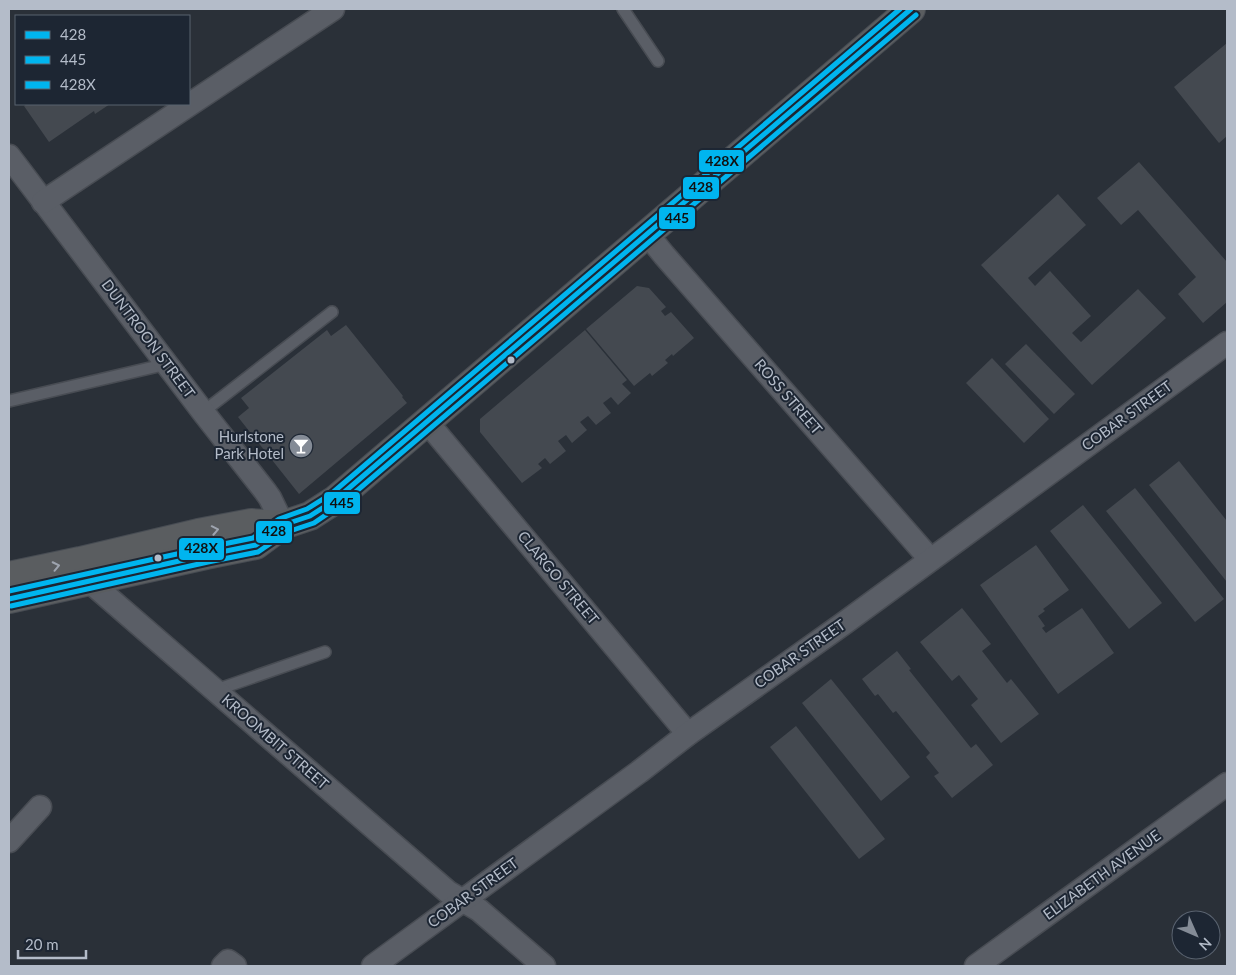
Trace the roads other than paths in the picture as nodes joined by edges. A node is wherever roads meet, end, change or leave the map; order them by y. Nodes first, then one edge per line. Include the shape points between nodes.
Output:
1 (332, 9) edge
2 (623, 9) edge
3 (911, 9) edge
4 (658, 61) dead end
5 (190, 104) edge
6 (188, 105) edge
7 (9, 156) edge
8 (43, 202) junction
9 (646, 234) junction
10 (332, 312) dead end
11 (1227, 343) edge
12 (167, 364) junction
13 (9, 401) edge
14 (203, 412) junction
15 (427, 422) junction
16 (283, 525) junction
17 (930, 559) junction
18 (9, 576) edge
19 (89, 581) junction
20 (9, 598) edge
21 (325, 652) dead end
22 (216, 690) junction
23 (688, 734) junction
24 (1227, 784) edge
25 (40, 807) dead end
26 (9, 841) edge
27 (463, 901) junction
28 (223, 966) edge
29 (235, 966) edge
30 (373, 966) edge
31 (544, 966) edge
32 (976, 966) edge

1 - 5 street
2 - 4 lane
3 - 9 highway
6 - 8 street
7 - 8 street, DUNTROON STREET
8 - 12 street, DUNTROON STREET
9 - 15 highway
9 - 17 street, ROSS STREET
10 - 14 lane
11 - 17 street, COBAR STREET
12 - 13 lane
12 - 14 street, DUNTROON STREET
14 - 16 street, DUNTROON STREET via 270,498
15 - 16 highway via 335,500 310,516
15 - 23 street, CLARGO STREET
18 -> 16 highway via 251,523
16 - 19 highway via 256,545
17 - 23 street, COBAR STREET
19 - 20 highway
19 - 22 street, KROOMBIT STREET
21 - 22 lane
22 - 27 street, KROOMBIT STREET via 448,892
23 - 27 street, COBAR STREET
24 - 32 street, ELIZABETH AVENUE
25 - 26 street
27 - 30 street, COBAR STREET
27 - 31 street, KROOMBIT STREET
28 - 29 street via 228,961

